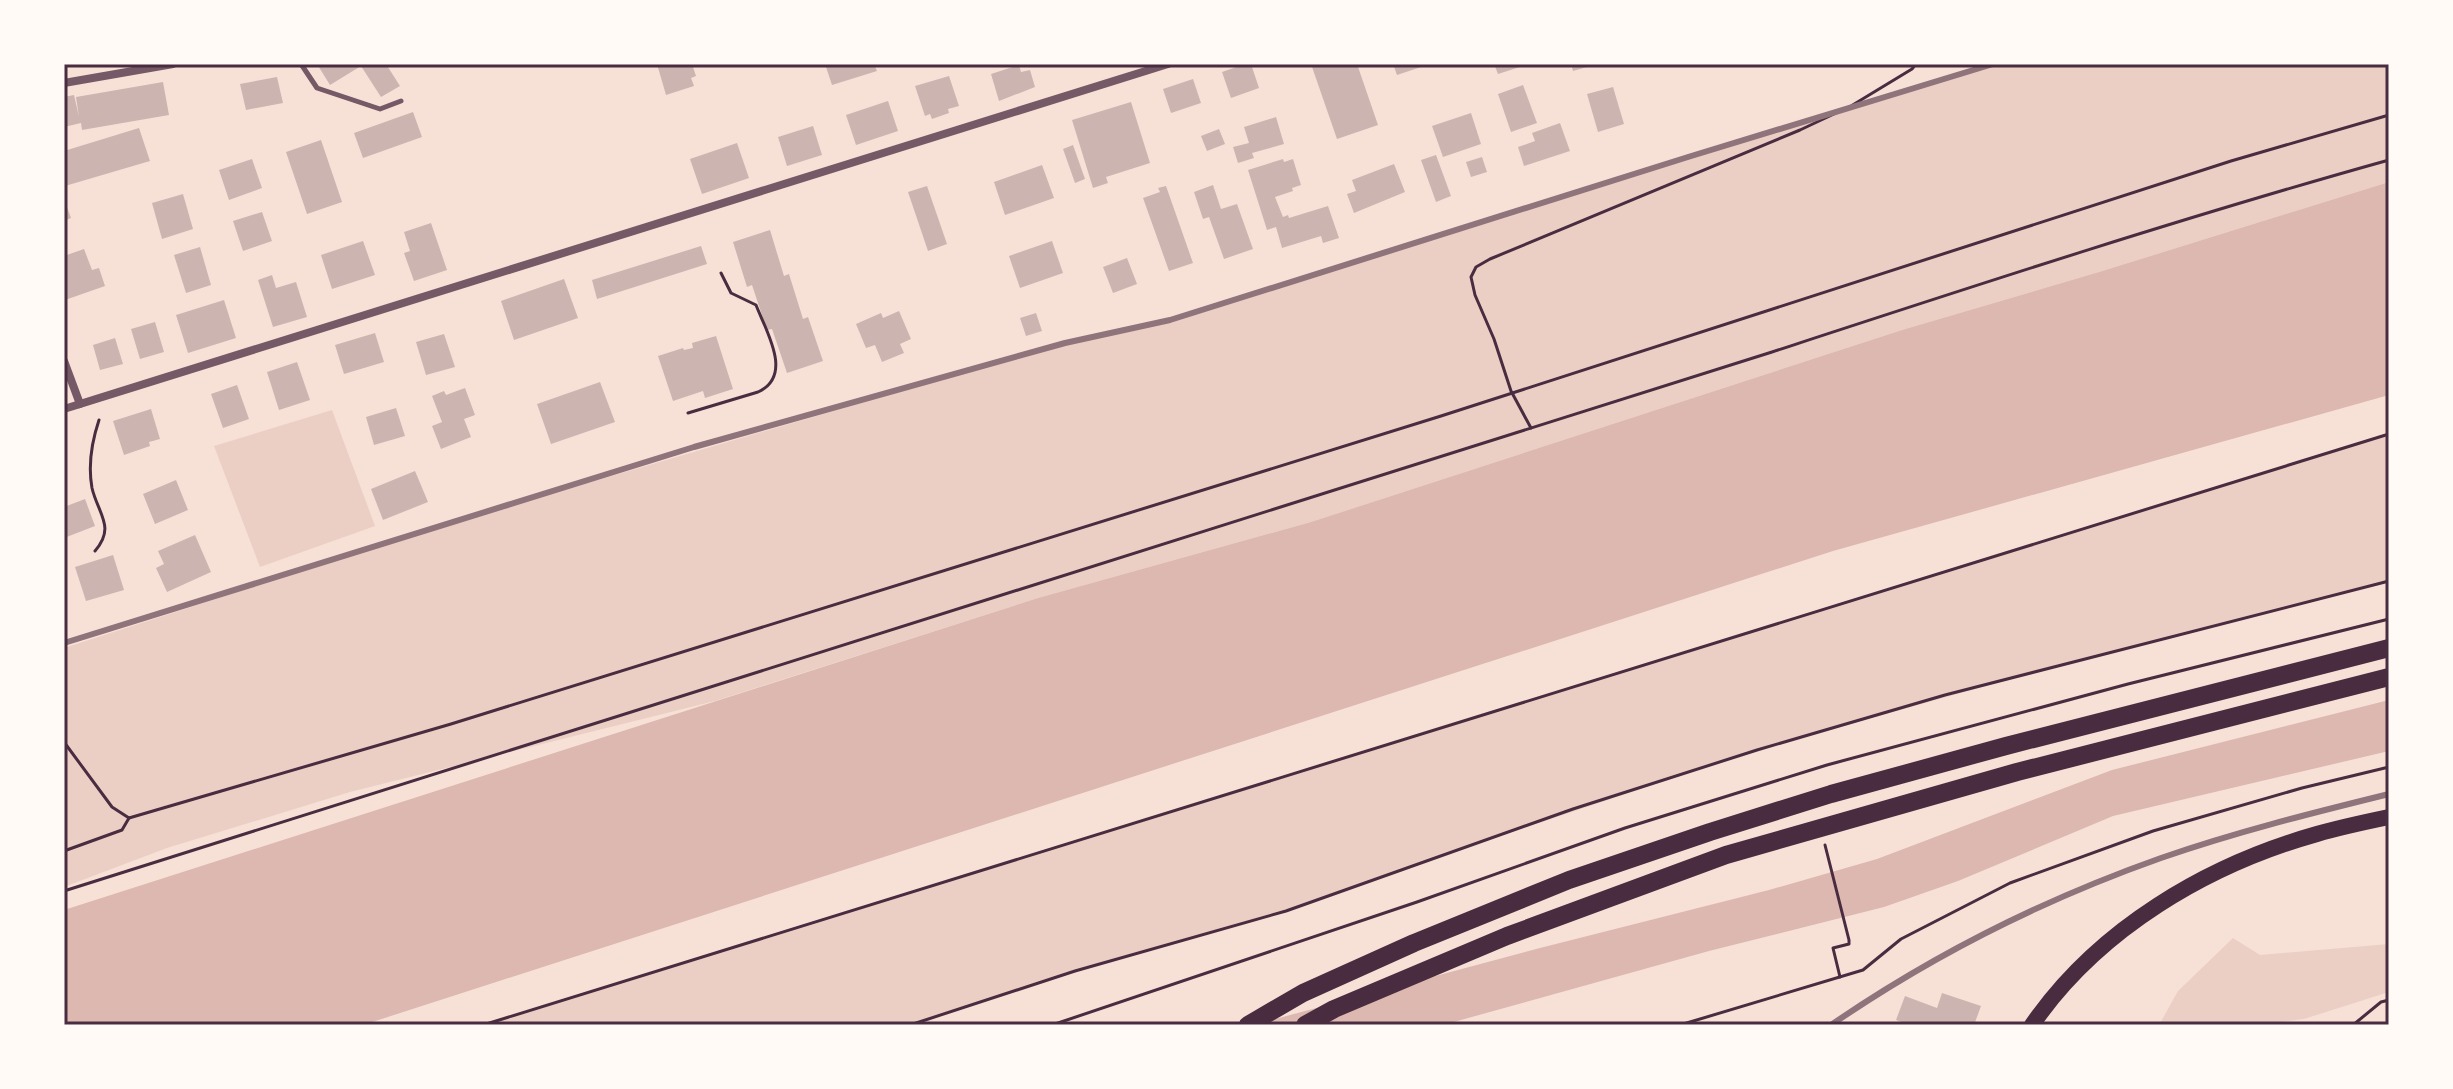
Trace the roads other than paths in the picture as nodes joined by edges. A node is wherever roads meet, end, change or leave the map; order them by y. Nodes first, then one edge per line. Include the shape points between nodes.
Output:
1 (173, 64) edge
2 (301, 64) edge
3 (1168, 64) edge
4 (64, 83) edge
5 (401, 101) dead end
6 (64, 361) edge
7 (80, 404) junction
8 (64, 409) edge
9 (2389, 648) edge
10 (2389, 677) edge
11 (2389, 817) edge
12 (1248, 1025) edge
13 (1305, 1025) edge
14 (2032, 1025) edge

1 - 4 street
2 - 5 lane via 317,88 380,109
3 - 7 street
6 - 7 street
7 - 8 street
9 - 12 highway via 2006,746 1740,823 1569,880 1414,943 1303,993
10 - 13 highway via 2017,772 1740,851 1432,967
11 - 14 main road via 2316,834 2245,860 2178,893 2107,942

